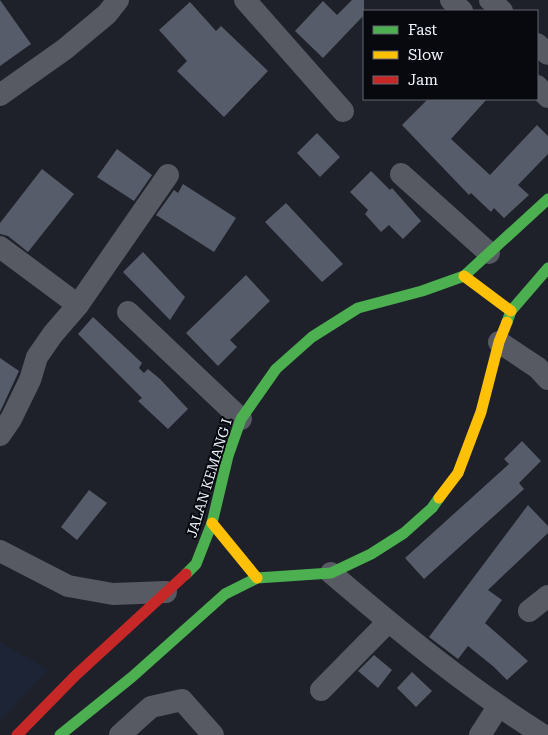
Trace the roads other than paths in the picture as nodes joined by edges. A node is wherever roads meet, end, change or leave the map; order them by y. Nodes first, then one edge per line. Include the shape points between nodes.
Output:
1 (118, 0) edge
2 (245, 0) edge
3 (451, 0) edge
4 (490, 0) edge
5 (461, 10) edge
6 (501, 10) edge
7 (538, 45) edge
8 (548, 54) edge
9 (538, 87) edge
10 (0, 95) edge
11 (548, 97) edge
12 (343, 111) dead end
13 (401, 174) dead end
14 (168, 175) dead end
15 (548, 199) edge
16 (0, 247) edge
17 (489, 253) junction
18 (548, 268) edge
19 (464, 276) junction
20 (78, 305) junction
21 (510, 310) junction
22 (128, 312) dead end
23 (499, 342) junction
24 (548, 379) edge
25 (242, 419) junction
26 (0, 435) edge
27 (212, 523) junction
28 (0, 551) edge
29 (331, 574) junction
30 (257, 578) junction
31 (548, 596) edge
32 (158, 599) junction
33 (529, 611) dead end
34 (388, 622) junction
35 (321, 690) dead end
36 (498, 707) junction
37 (16, 735) edge
38 (60, 735) edge
39 (120, 735) edge
40 (213, 735) edge
41 (480, 735) edge
42 (543, 735) edge

1 - 10 street via 107,14 65,50
2 - 12 street
3 - 5 street
4 - 6 street
7 - 8 street
9 - 11 street
13 - 17 street
14 - 20 street
15 - 17 street, JALAN KEMANG I
16 - 20 street
17 - 19 street, JALAN KEMANG I
18 - 21 street
19 - 21 street
19 - 25 street, JALAN KEMANG I via 358,308 312,337 276,369
20 - 26 street via 37,357 30,380
21 - 23 street
22 - 25 street
23 - 24 street via 538,368
23 - 29 street via 481,412 458,473 432,508 404,533
25 - 27 street, JALAN KEMANG I via 228,456
27 - 30 street
27 - 32 street, JALAN KEMANG I via 196,564
28 - 32 street via 68,586
29 - 30 street
29 - 34 street
30 - 38 street via 225,594 132,677 99,698
31 - 33 street
32 - 37 street, JALAN KEMANG I
34 - 35 street
34 - 36 street
36 - 41 street
36 - 42 street
39 - 40 street via 150,707 182,700

